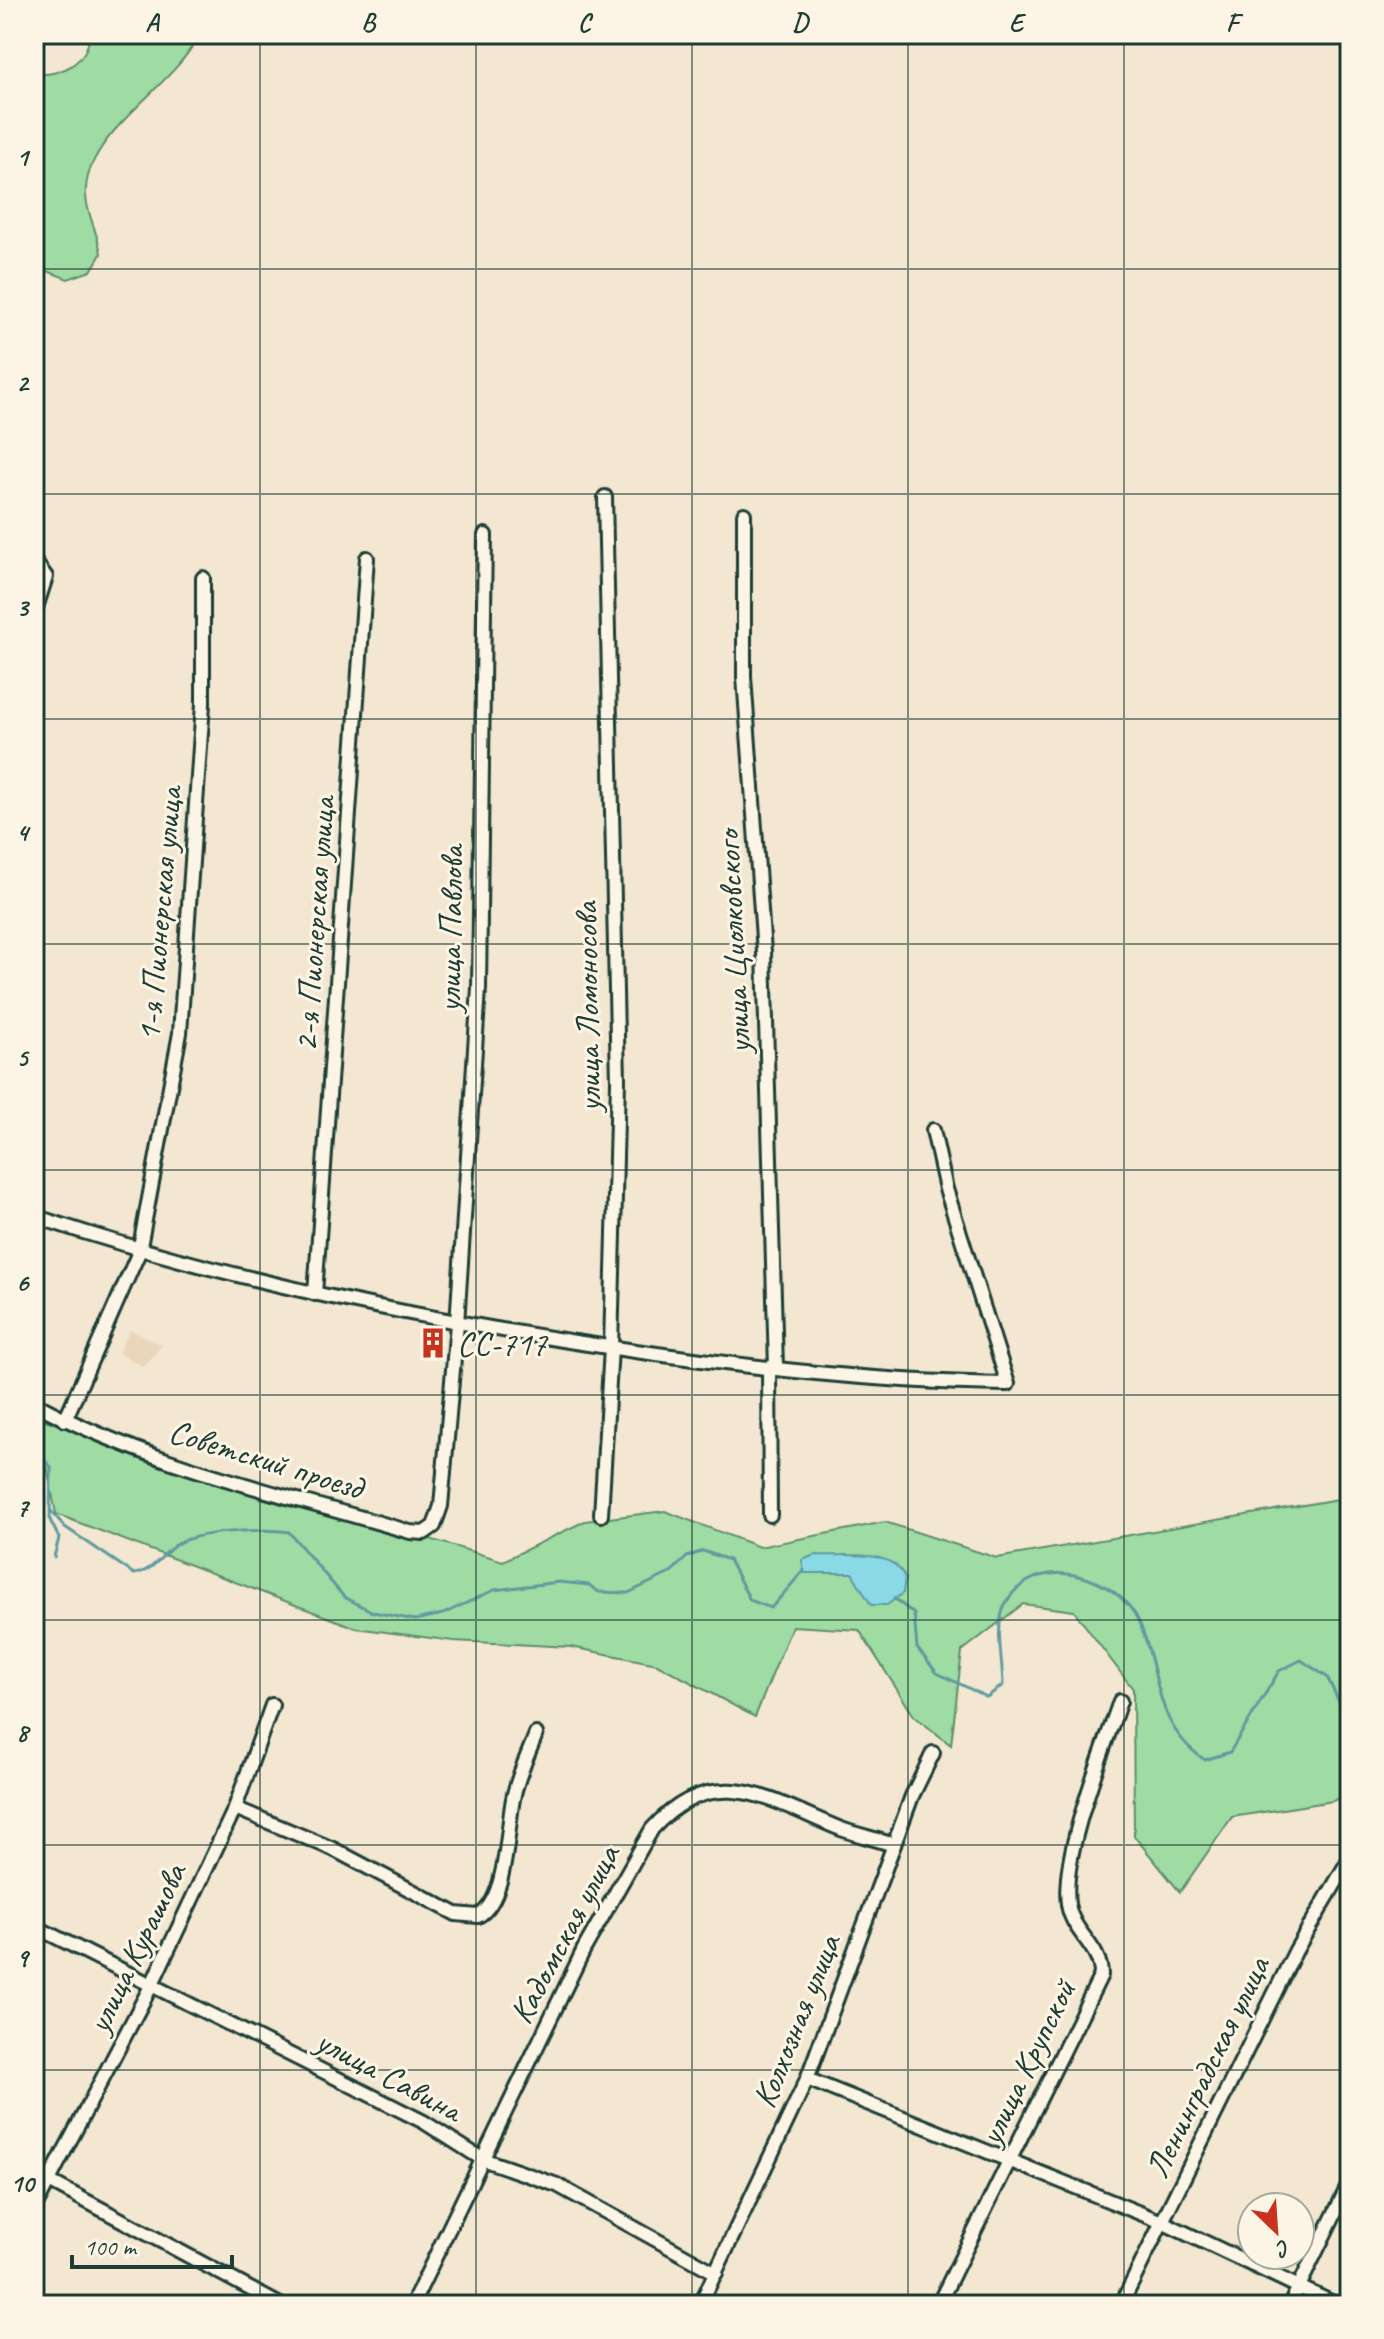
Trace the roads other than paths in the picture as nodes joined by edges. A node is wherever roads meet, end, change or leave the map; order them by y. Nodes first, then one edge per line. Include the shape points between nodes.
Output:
1 (605, 497) dead end
2 (744, 514) dead end
3 (485, 535) dead end
4 (367, 558) dead end
5 (34, 561) edge
6 (203, 578) dead end
7 (34, 614) edge
8 (933, 1130) dead end
9 (34, 1216) edge
10 (139, 1252) junction
11 (315, 1294) junction
12 (457, 1324) junction
13 (611, 1348) junction
14 (772, 1367) junction
15 (34, 1403) edge
16 (65, 1420) junction
17 (601, 1515) dead end
18 (770, 1515) dead end
19 (1120, 1701) dead end
20 (272, 1705) dead end
21 (536, 1734) dead end
22 (933, 1753) dead end
23 (235, 1808) junction
24 (894, 1845) junction
25 (1350, 1858) edge
26 (34, 1926) edge
27 (151, 1986) junction
28 (807, 2079) junction
29 (482, 2159) junction
30 (1011, 2162) junction
31 (34, 2173) edge
32 (48, 2181) junction
33 (1350, 2182) edge
34 (34, 2209) edge
35 (1162, 2222) junction
36 (716, 2273) junction
37 (1299, 2287) junction
38 (280, 2305) edge
39 (412, 2305) edge
40 (700, 2305) edge
41 (938, 2305) edge
42 (1121, 2305) edge
43 (1290, 2305) edge
44 (1337, 2305) edge

1 - 13 street, улица Ломоносова via 618,1081
2 - 14 street, улица Циолковского via 744,677 764,952
3 - 12 street, улица Павлова via 479,988
4 - 11 street, 2-я Пионерская улица
5 - 7 street via 46,577
6 - 10 street, 1-я Пионерская улица via 203,704 180,1033
8 - 14 street via 946,1189 1008,1384
9 - 10 street
10 - 11 street
10 - 16 street
11 - 12 street
12 - 13 street
12 - 16 street, Советский проезд via 441,1506 434,1526 424,1533 171,1460
13 - 14 street
13 - 17 street, улица Ломоносова
14 - 18 street, улица Циолковского
15 - 16 street
19 - 30 street, улица Крупской via 1076,1840 1067,1893 1072,1922 1098,1956 1101,1975
20 - 23 street, улица Курашова
21 - 23 street via 513,1798 493,1900 478,1916 456,1914 333,1849
22 - 24 street, Колхозная улица
23 - 27 street, улица Курашова
24 - 28 street, Колхозная улица
24 - 29 street, Кадомская улица via 842,1829 773,1797 749,1793 706,1792 671,1810 652,1829 584,1949
25 - 35 street, Ленинградская улица via 1296,1950
26 - 27 street, улица Савина
27 - 29 street, улица Савина via 424,2122
27 - 32 street, улица Курашова
28 - 30 street
28 - 36 street, Колхозная улица
29 - 36 street, улица Савина via 557,2185
29 - 39 street, Кадомская улица
30 - 35 street
30 - 41 street, улица Крупской
31 - 32 street
32 - 34 street, улица Курашова
32 - 38 street
33 - 37 street
35 - 37 street
35 - 42 street, Ленинградская улица
36 - 40 street, Колхозная улица
37 - 43 street
37 - 44 street

